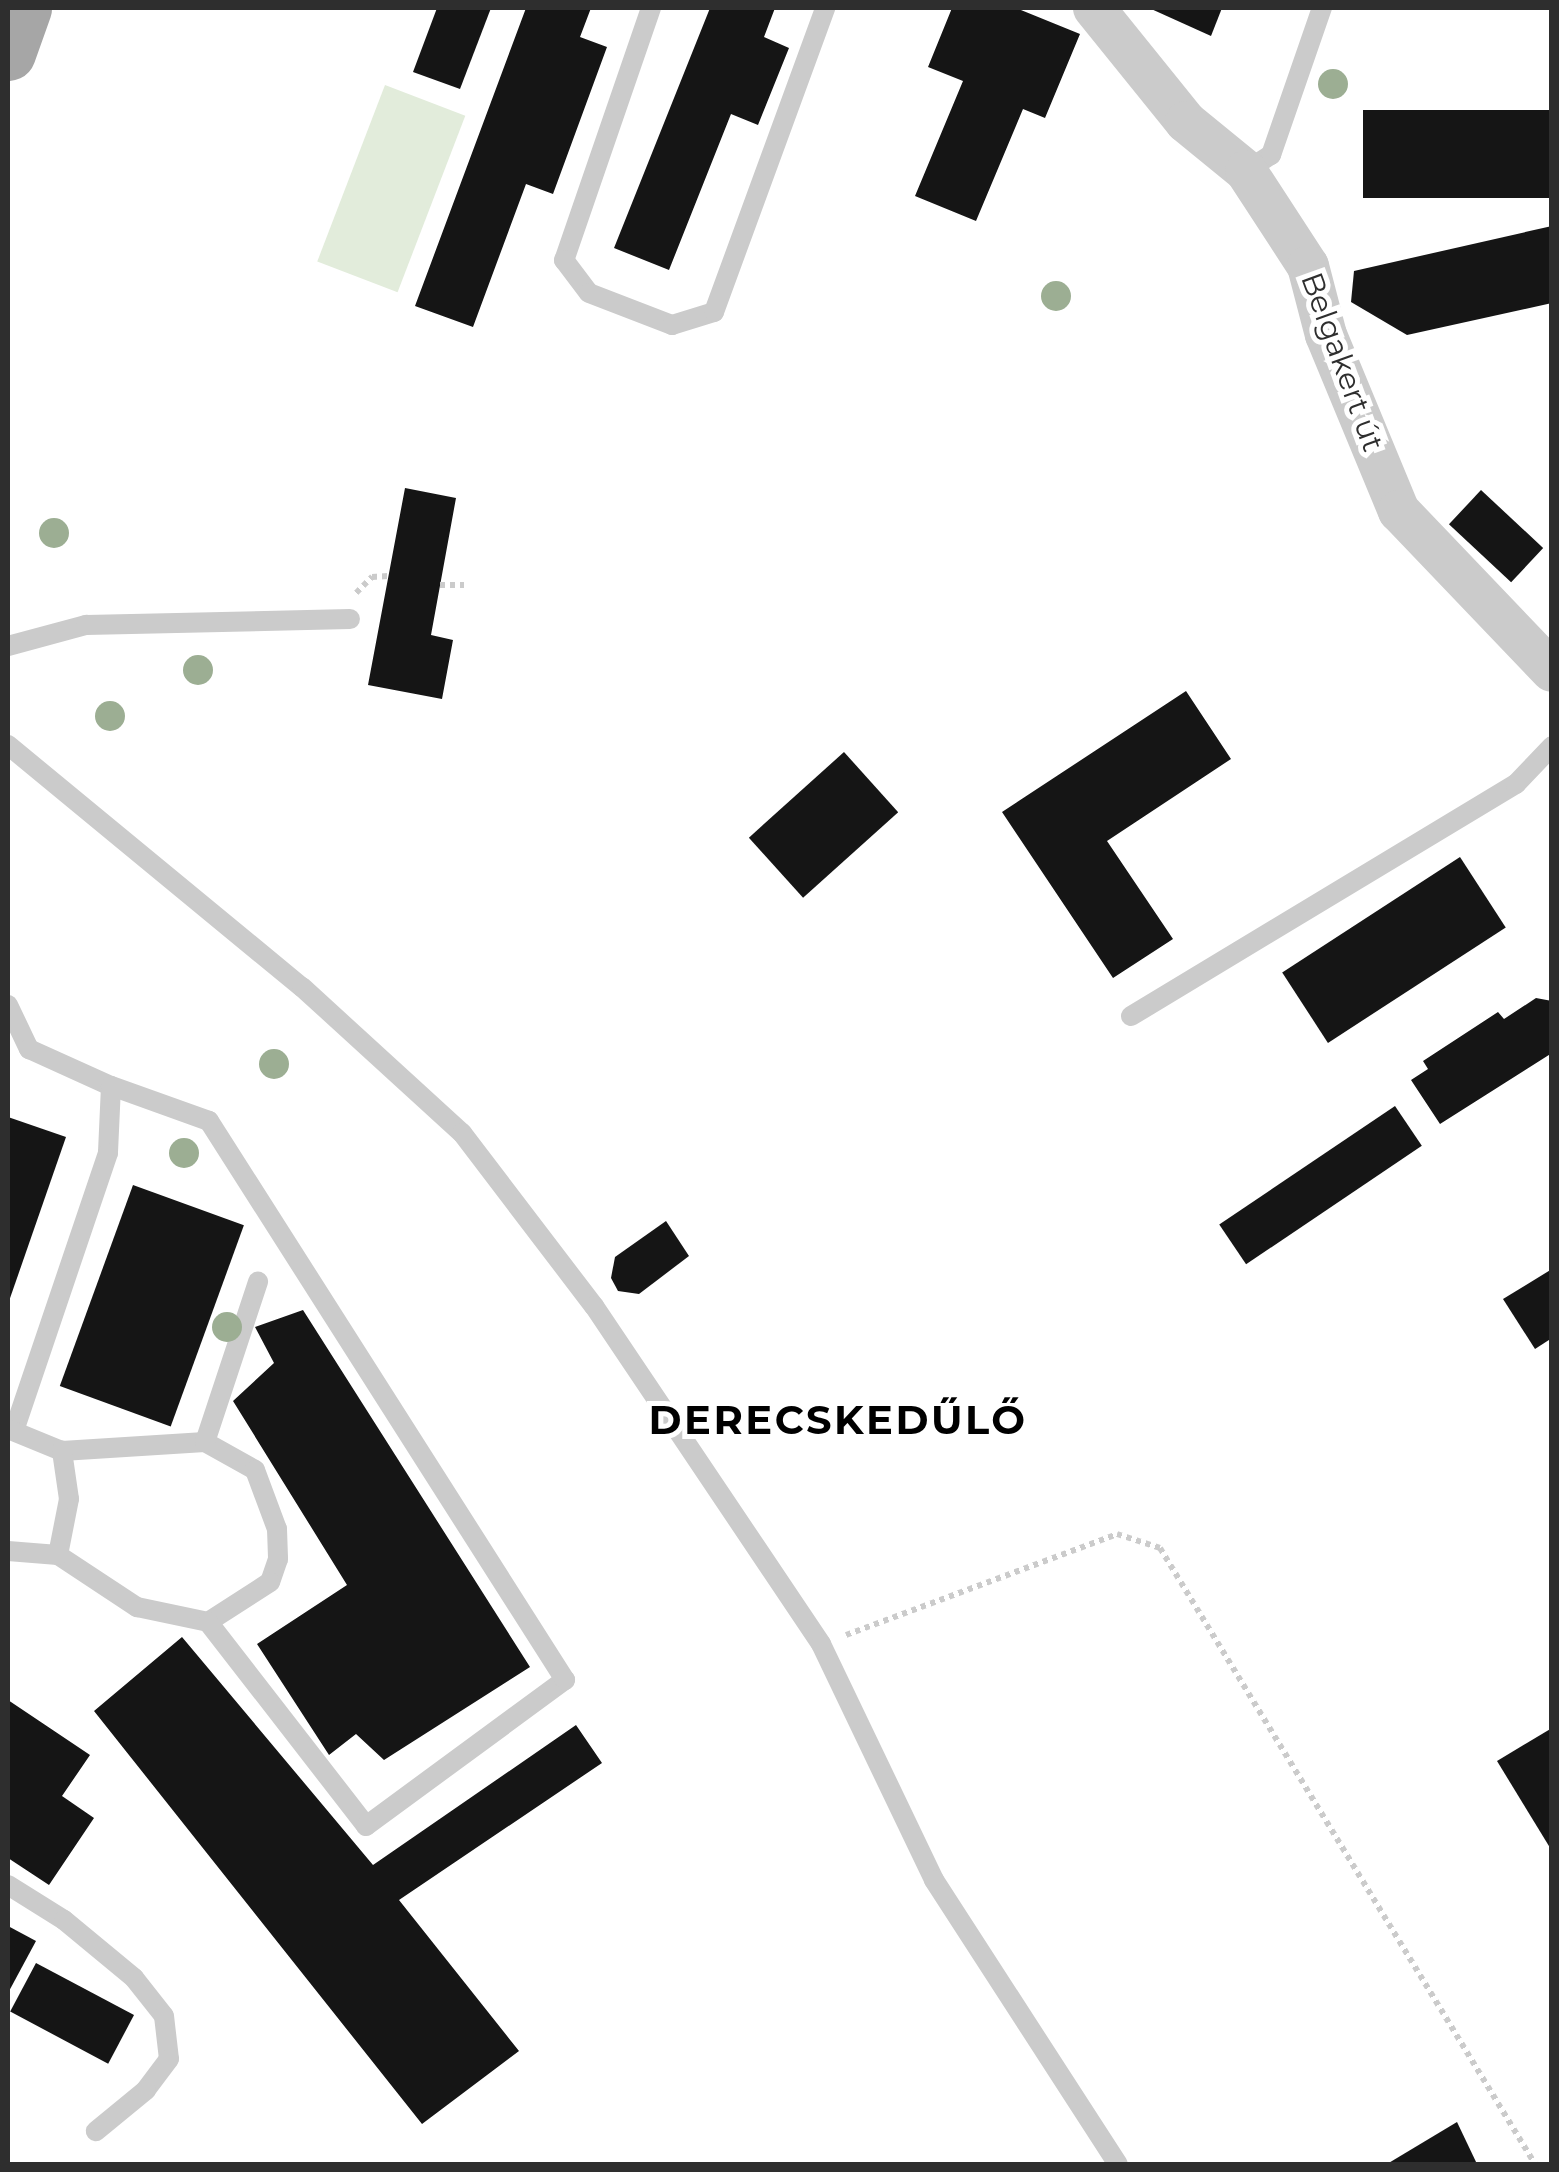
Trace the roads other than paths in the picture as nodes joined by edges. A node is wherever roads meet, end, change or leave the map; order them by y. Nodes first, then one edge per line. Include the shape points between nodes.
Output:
1 (24, 8) edge
2 (651, 8) edge
3 (825, 8) edge
4 (1094, 8) edge
5 (1322, 8) edge
6 (8, 53) edge
7 (1246, 171) junction
8 (350, 619) dead end
9 (8, 646) edge
10 (1552, 670) edge
11 (8, 745) edge
12 (1552, 746) edge
13 (8, 1005) edge
14 (1131, 1016) dead end
15 (111, 1086) junction
16 (258, 1282) dead end
17 (12, 1428) edge
18 (205, 1442) junction
19 (62, 1451) junction
20 (8, 1552) edge
21 (58, 1555) junction
22 (208, 1622) junction
23 (8, 1885) edge
24 (96, 2132) dead end
25 (1118, 2164) edge

1 - 6 main road
2 - 3 lane via 564,260 589,293 672,325 714,312
4 - 7 street, Belgakert út via 1186,122
5 - 7 lane via 1271,155
7 - 10 street, Belgakert út via 1308,266 1326,335 1400,511
8 - 9 lane via 86,625
11 - 25 lane via 302,987 462,1133 594,1306 821,1644 934,1880
12 - 14 lane via 1516,784
13 - 15 lane via 29,1049
15 - 17 lane via 108,1153
15 - 22 lane via 209,1121 565,1680 366,1826
16 - 18 lane
17 - 19 lane
18 - 19 lane
18 - 22 lane via 255,1470 277,1529 270,1582
19 - 21 lane via 69,1499
20 - 21 lane
21 - 22 lane via 137,1607
23 - 24 lane via 64,1920 134,1978 164,2016 169,2059 146,2090

